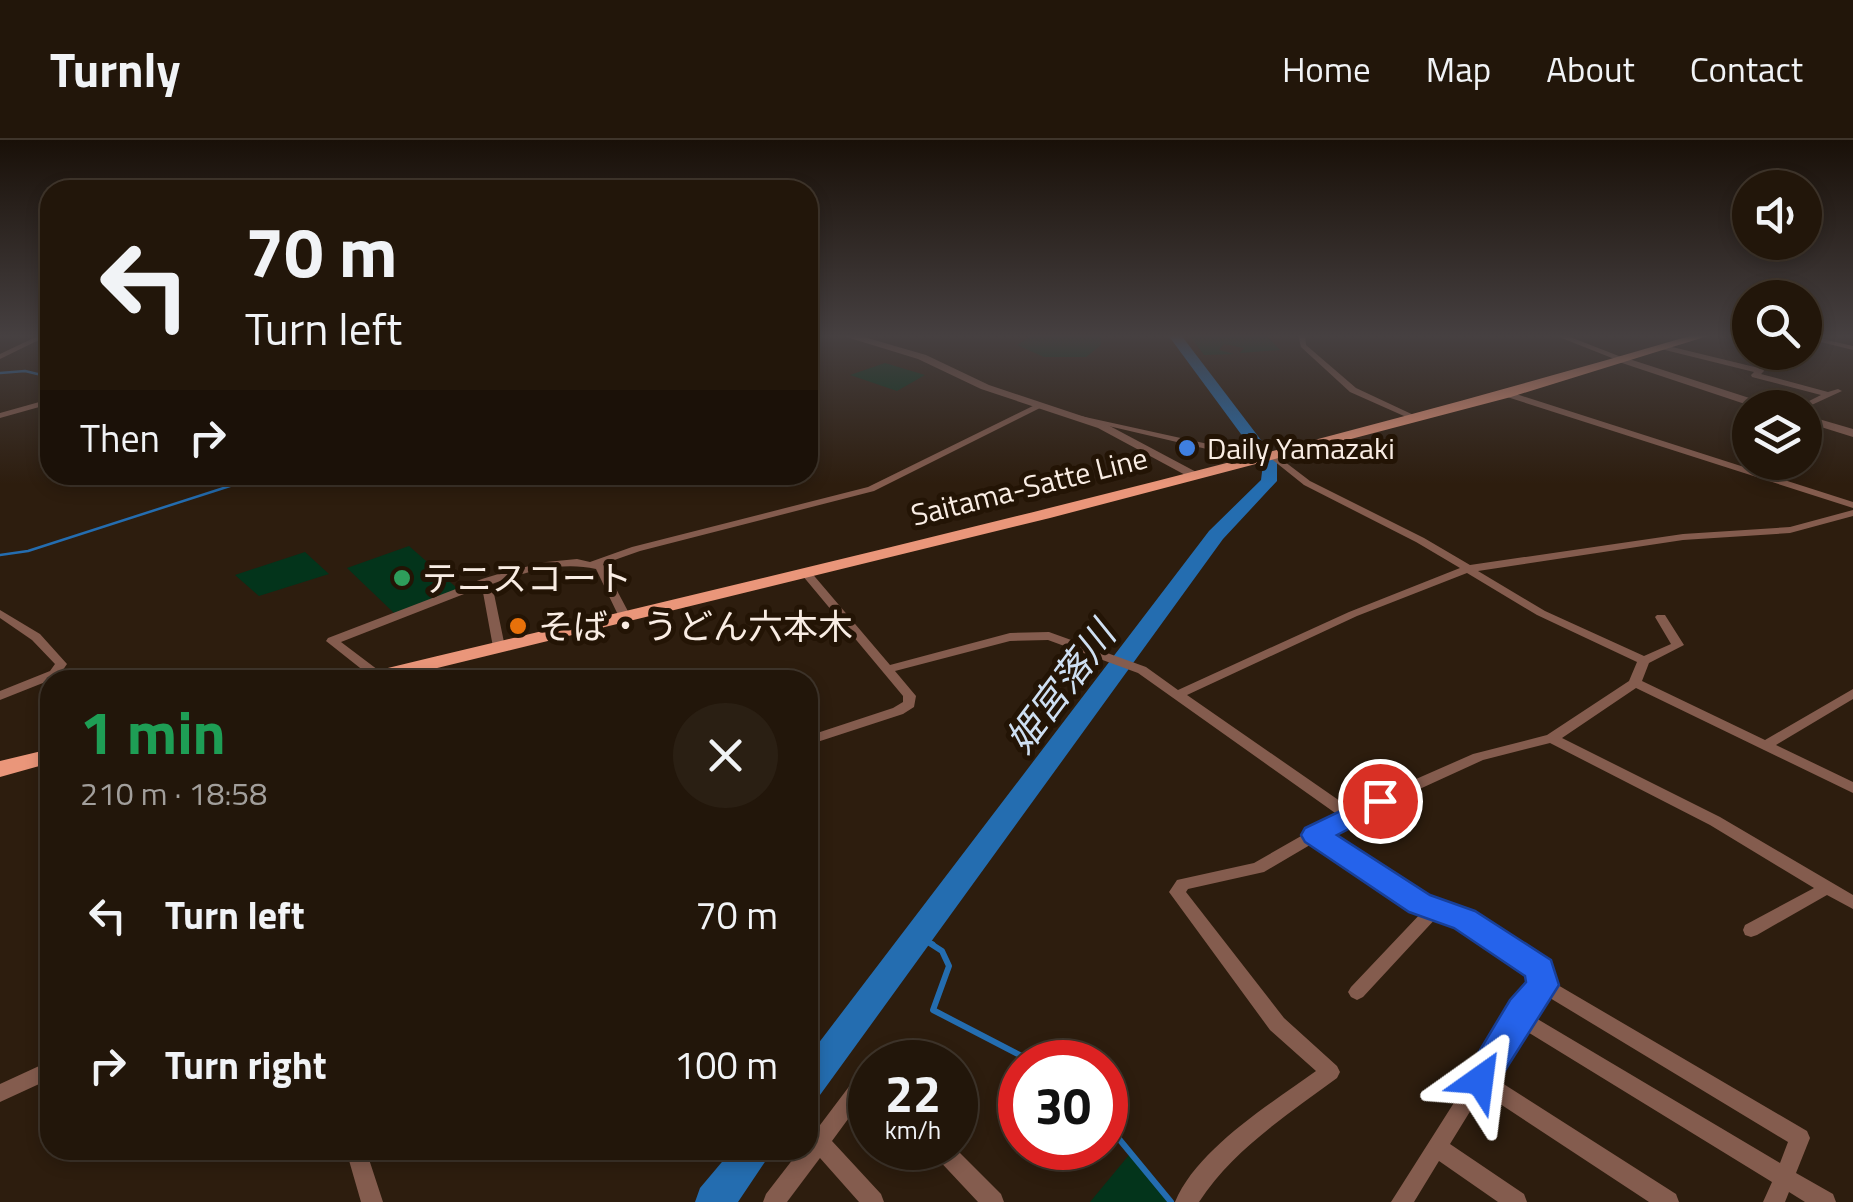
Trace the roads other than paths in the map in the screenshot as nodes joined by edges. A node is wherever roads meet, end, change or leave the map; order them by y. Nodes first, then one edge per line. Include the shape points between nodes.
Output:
1 (980, 385) edge
2 (1347, 385) edge
3 (1539, 385) edge
4 (1699, 385) edge
5 (1822, 390) edge
6 (1507, 394) junction
7 (1732, 396) edge
8 (1822, 398) edge
9 (40, 404) edge
10 (1042, 405) junction
11 (1070, 414) junction
12 (0, 416) edge
13 (1416, 418) junction
14 (1822, 423) edge
15 (1853, 433) edge
16 (1262, 457) junction
17 (1194, 474) junction
18 (1853, 505) edge
19 (1853, 512) edge
20 (594, 564) junction
21 (1468, 569) junction
22 (806, 573) junction
23 (486, 581) junction
24 (0, 613) edge
25 (625, 616) junction
26 (1661, 617) dead end
27 (499, 647) junction
28 (1644, 661) junction
29 (888, 669) junction
30 (57, 670) edge
31 (363, 670) edge
32 (404, 670) edge
33 (40, 680) edge
34 (1635, 684) junction
35 (1853, 693) edge
36 (0, 696) edge
37 (1178, 696) junction
38 (818, 737) edge
39 (1552, 738) junction
40 (1765, 746) junction
41 (40, 758) edge
42 (0, 768) edge
43 (1853, 788) edge
44 (1349, 815) junction
45 (1315, 835) junction
46 (1829, 887) junction
47 (1853, 904) edge
48 (1435, 909) junction
49 (1751, 930) dead end
50 (1543, 985) junction
51 (1357, 992) dead end
52 (1518, 1018) junction
53 (40, 1075) edge
54 (1480, 1080) junction
55 (0, 1094) edge
56 (848, 1103) edge
57 (818, 1142) joint
58 (1437, 1147) junction
59 (359, 1160) edge
60 (805, 1160) edge
61 (963, 1170) edge
62 (1784, 1177) junction
63 (372, 1202) edge
64 (774, 1202) edge
65 (873, 1202) edge
66 (994, 1202) edge
67 (1186, 1202) edge
68 (1402, 1202) edge
69 (1516, 1202) edge
70 (1668, 1202) edge
71 (1774, 1202) edge
72 (1825, 1202) edge

1 - 10 street
2 - 13 street
3 - 6 main road, Saitama-Satte Line
4 - 7 street
5 - 8 street via 1834,393
6 - 13 main road, Saitama-Satte Line
6 - 18 street
9 - 12 street
10 - 11 street
10 - 20 street via 871,489
11 - 16 street
11 - 17 street
13 - 16 main road, Saitama-Satte Line
14 - 15 street
16 - 17 main road, Saitama-Satte Line
16 - 21 street
17 - 22 main road, Saitama-Satte Line
19 - 21 street via 1790,530 1682,537
20 - 23 street via 570,561
20 - 25 street
21 - 28 street via 1540,613
21 - 37 street via 1352,614
22 - 25 main road, Saitama-Satte Line
22 - 29 street
23 - 27 street
23 - 31 street via 332,641
24 - 30 street via 36,636 62,664
25 - 27 main road, Saitama-Satte Line
26 - 28 street via 1678,646
27 - 32 main road, Saitama-Satte Line
28 - 34 street
29 - 37 street via 1030,634 1142,670
29 - 38 street via 909,704
33 - 36 street
34 - 39 street
34 - 40 street
35 - 40 street
37 - 44 street
39 - 44 street via 1478,757
39 - 46 street
40 - 43 street
41 - 42 main road
44 - 45 street
45 - 48 street
45 - 67 street via 1258,868 1183,884 1177,892 1277,1024 1330,1072 1249,1133 1198,1181
46 - 47 street
46 - 49 street
48 - 50 street via 1540,969
48 - 51 street
50 - 52 street
50 - 62 street via 1800,1138
52 - 54 street
52 - 62 street
53 - 55 street
54 - 58 street
54 - 70 street
56 - 57 street
57 - 65 street
58 - 68 street
58 - 69 street
59 - 63 street
60 - 64 street
61 - 66 street
62 - 71 street
62 - 72 street

